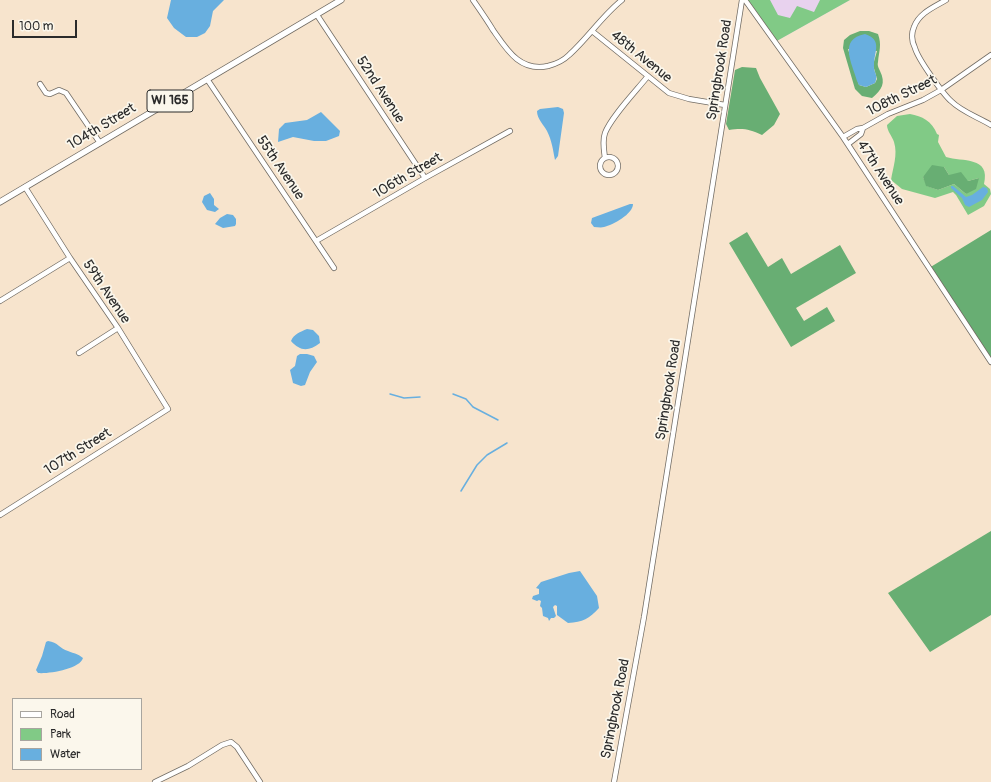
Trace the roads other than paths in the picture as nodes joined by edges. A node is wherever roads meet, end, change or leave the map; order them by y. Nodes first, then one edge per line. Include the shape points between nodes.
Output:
1 (341, 0) edge
2 (473, 0) edge
3 (622, 0) edge
4 (742, 0) edge
5 (745, 0) edge
6 (946, 0) edge
7 (317, 15) junction
8 (592, 31) junction
9 (991, 56) edge
10 (648, 76) junction
11 (207, 79) junction
12 (40, 84) dead end
13 (941, 90) junction
14 (725, 105) junction
15 (991, 124) edge
16 (863, 128) junction
17 (510, 131) dead end
18 (843, 137) junction
19 (100, 143) junction
20 (848, 144) junction
21 (605, 158) dead end
22 (425, 178) junction
23 (25, 187) junction
24 (0, 202) edge
25 (316, 241) junction
26 (70, 258) junction
27 (334, 268) dead end
28 (0, 301) edge
29 (118, 328) junction
30 (79, 353) dead end
31 (991, 362) edge
32 (168, 409) joint
33 (0, 514) edge
34 (155, 782) edge
35 (260, 782) edge
36 (614, 782) edge

1 - 7 main road, 104th Street / WI 165
2 - 8 street via 508,52 530,66 554,65 562,61
3 - 8 street
4 - 14 street, Springbrook Road
5 - 18 street, 47th Avenue
6 - 13 street via 922,14 913,28 912,40 915,50
7 - 11 main road, 104th Street / WI 165
7 - 22 street, 52nd Avenue
8 - 10 street, 48th Avenue
9 - 13 street, 108th Street
10 - 14 street, 48th Avenue via 669,93
10 - 21 street via 605,133
11 - 19 main road, 104th Street / WI 165
11 - 25 street, 55th Avenue
12 - 19 street via 46,93 59,90 66,93
13 - 15 street via 951,102
13 - 16 street, 108th Street
14 - 36 street, Springbrook Road via 644,617
16 - 18 street, 108th Street
16 - 20 street, 108th Street via 861,134
17 - 22 street, 106th Street
18 - 20 street, 47th Avenue
19 - 23 main road, 104th Street / WI 165
20 - 31 street, 47th Avenue
22 - 25 street, 106th Street
23 - 24 main road, 104th Street / WI 165
23 - 26 street, 59th Avenue
25 - 27 street, 55th Avenue
26 - 28 street
26 - 29 street, 59th Avenue
29 - 30 street
29 - 32 street, 59th Avenue
32 - 33 street, 107th Street
34 - 35 street via 231,742

